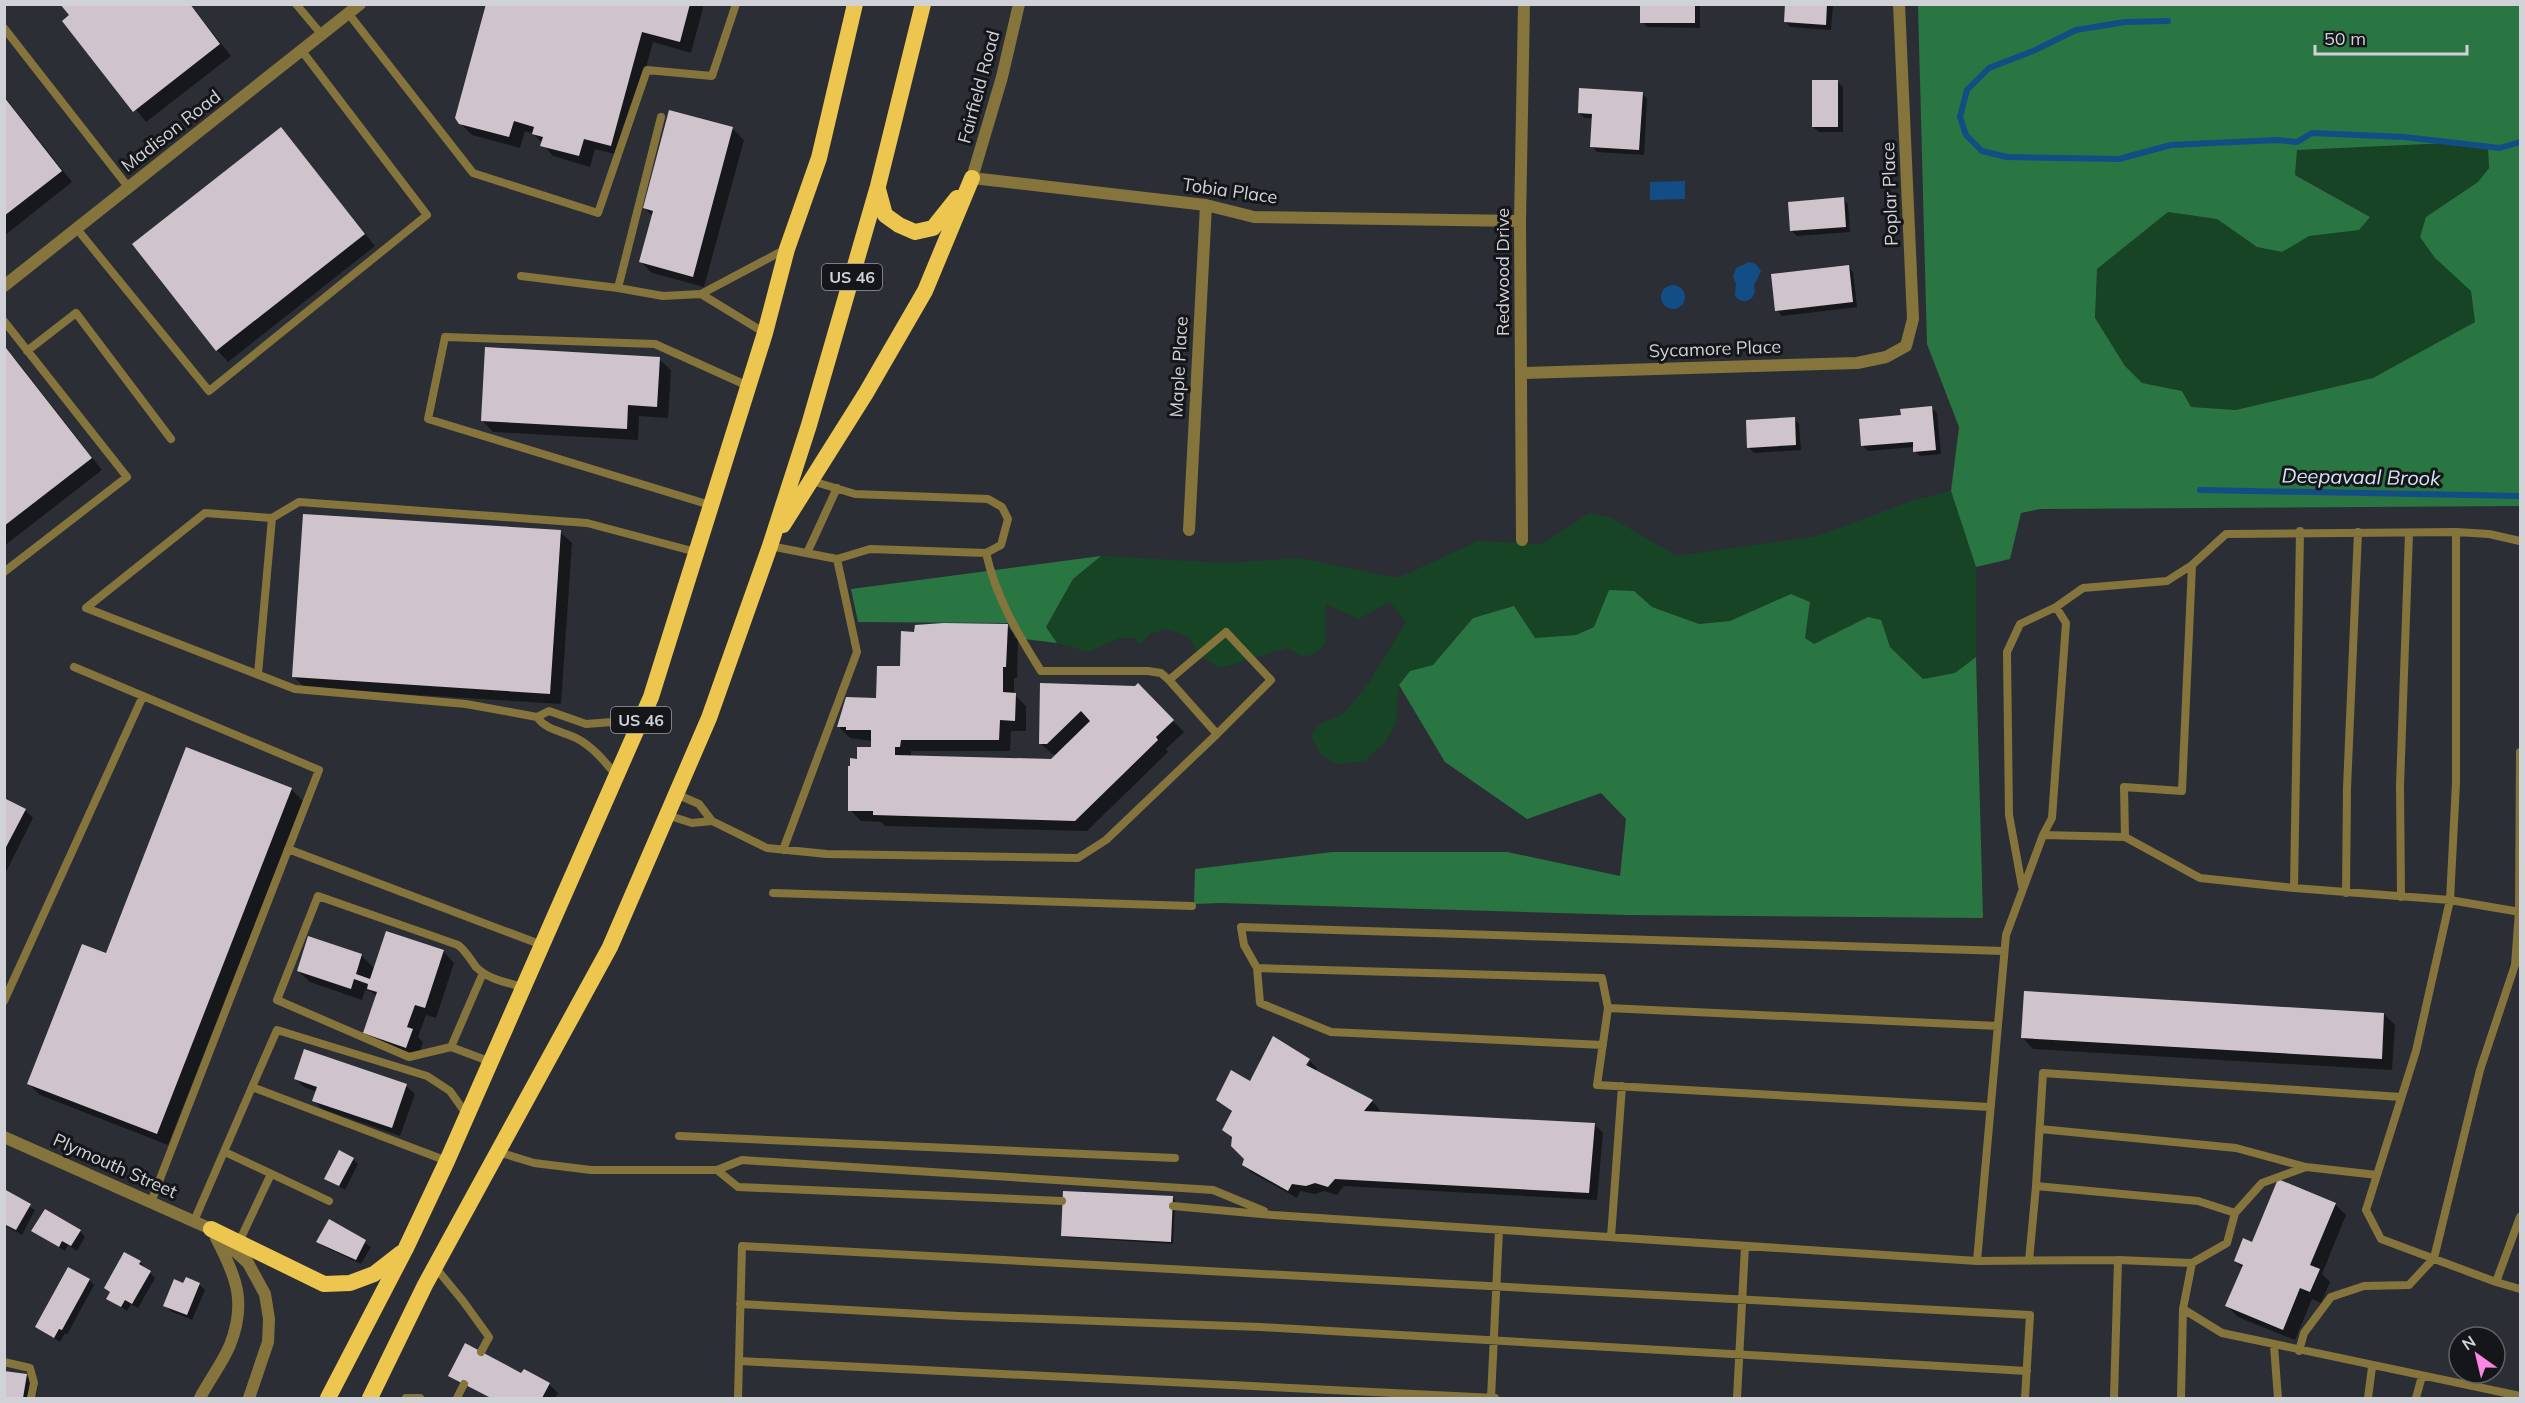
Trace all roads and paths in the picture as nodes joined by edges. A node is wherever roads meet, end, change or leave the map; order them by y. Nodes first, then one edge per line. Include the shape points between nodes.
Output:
1 (296, 4) edge
2 (360, 4) edge
3 (736, 4) edge
4 (923, 4) edge
5 (1019, 4) edge
6 (1524, 4) edge
7 (1899, 4) edge
8 (852, 9) edge
9 (348, 13) junction
10 (4, 28) edge
11 (322, 35) junction
12 (302, 51) junction
13 (662, 117) dead end
14 (972, 178) junction
15 (878, 186) junction
16 (129, 188) junction
17 (1206, 205) junction
18 (1520, 221) junction
19 (77, 229) junction
20 (787, 249) junction
21 (521, 276) dead end
22 (4, 286) edge
23 (618, 288) junction
24 (701, 294) junction
25 (4, 321) edge
26 (765, 333) junction
27 (1906, 346) joint
28 (27, 351) junction
29 (1521, 373) junction
30 (748, 386) junction
31 (171, 438) dead end
32 (812, 481) junction
33 (837, 488) junction
34 (710, 505) junction
35 (272, 518) junction
36 (1189, 531) dead end
37 (2301, 531) junction
38 (2358, 532) junction
39 (2456, 532) junction
40 (2409, 533) junction
41 (1522, 540) dead end
42 (2520, 541) edge
43 (770, 546) junction
44 (696, 552) junction
45 (986, 553) junction
46 (807, 554) junction
47 (837, 559) junction
48 (2192, 565) junction
49 (4, 572) edge
50 (2056, 607) junction
51 (74, 667) dead end
52 (258, 674) junction
53 (1169, 680) junction
54 (143, 696) junction
55 (643, 714) junction
56 (537, 717) junction
57 (1216, 734) junction
58 (2520, 752) edge
59 (616, 775) junction
60 (676, 794) junction
61 (667, 815) junction
62 (712, 821) junction
63 (2043, 835) junction
64 (2126, 837) junction
65 (288, 849) junction
66 (783, 850) junction
67 (2294, 888) junction
68 (2022, 889) junction
69 (2346, 892) junction
70 (773, 893) dead end
71 (2401, 897) junction
72 (2450, 900) junction
73 (1192, 906) dead end
74 (2520, 912) edge
75 (542, 945) junction
76 (2004, 951) junction
77 (1257, 968) junction
78 (483, 973) junction
79 (523, 987) junction
80 (4, 1001) edge
81 (1608, 1008) junction
82 (1998, 1026) junction
83 (1603, 1045) junction
84 (451, 1047) junction
85 (491, 1062) junction
86 (1622, 1086) junction
87 (252, 1087) junction
88 (2401, 1097) junction
89 (1990, 1107) junction
90 (467, 1115) junction
91 (2040, 1129) junction
92 (679, 1136) dead end
93 (4, 1137) edge
94 (225, 1152) junction
95 (498, 1152) junction
96 (1176, 1158) dead end
97 (447, 1161) junction
98 (2306, 1167) junction
99 (717, 1170) junction
100 (271, 1174) junction
101 (2377, 1175) junction
102 (2036, 1186) junction
103 (329, 1201) dead end
104 (1062, 1201) dead end
105 (151, 1202) junction
106 (1173, 1206) dead end
107 (2235, 1213) junction
108 (1273, 1215) junction
109 (2520, 1217) edge
110 (194, 1221) junction
111 (211, 1229) junction
112 (1499, 1230) junction
113 (1611, 1237) junction
114 (239, 1242) junction
115 (1745, 1246) junction
116 (406, 1248) junction
117 (2434, 1258) junction
118 (2118, 1260) junction
119 (2029, 1261) junction
120 (1977, 1262) junction
121 (2192, 1263) junction
122 (435, 1267) junction
123 (2496, 1282) junction
124 (1497, 1286) junction
125 (2520, 1289) edge
126 (1742, 1299) junction
127 (740, 1304) junction
128 (2183, 1310) junction
129 (1495, 1341) junction
130 (2274, 1346) junction
131 (2299, 1351) junction
132 (481, 1352) dead end
133 (1738, 1355) junction
134 (739, 1361) junction
135 (4, 1362) edge
136 (2372, 1367) junction
137 (2027, 1371) junction
138 (2422, 1376) junction
139 (464, 1384) dead end
140 (2487, 1394) edge
141 (2520, 1396) edge
142 (31, 1398) edge
143 (200, 1398) edge
144 (249, 1398) edge
145 (328, 1398) edge
146 (370, 1398) edge
147 (406, 1398) edge
148 (420, 1398) edge
149 (457, 1398) edge
150 (738, 1398) edge
151 (1493, 1398) edge
152 (1737, 1398) edge
153 (2025, 1398) edge
154 (2114, 1398) edge
155 (2181, 1398) edge
156 (2278, 1398) edge
157 (2368, 1398) edge
158 (2416, 1398) edge

1 - 11 lane
2 - 9 street, Madison Road
3 - 9 lane via 712,76 647,70 598,213 473,173
4 - 15 highway, US 46
5 - 14 street, Fairfield Road
6 - 18 street, Redwood Drive
7 - 27 street, Poplar Place via 1913,319
8 - 20 highway, US 46 via 819,158
9 - 11 street, Madison Road
10 - 16 lane
11 - 12 street, Madison Road
12 - 16 street, Madison Road
12 - 19 lane via 428,214 209,391
13 - 23 lane
14 - 15 highway via 933,228 915,232 885,214
14 - 17 street, Tobia Place
14 - 32 highway via 925,291
15 - 43 highway, US 46
16 - 19 street, Madison Road
17 - 18 street, Tobia Place via 1254,216
17 - 36 street, Maple Place
18 - 29 street, Redwood Drive
19 - 22 street, Madison Road
20 - 24 lane
20 - 26 highway, US 46
21 - 23 lane
23 - 24 lane via 663,296
24 - 26 lane
25 - 28 lane
26 - 30 highway, US 46
27 - 29 street, Sycamore Place via 1886,357 1857,363
28 - 31 lane via 76,313
28 - 49 lane via 127,477
29 - 41 street, Redwood Drive
30 - 34 highway, US 46
30 - 34 lane via 655,344 445,337 428,418
32 - 33 lane
32 - 43 highway
33 - 45 lane via 855,494 987,499 1002,507 1008,519 1001,545
33 - 46 lane
34 - 44 highway, US 46
35 - 44 lane via 299,502 587,523
35 - 52 lane
35 - 52 lane via 205,513 86,608
37 - 38 lane
37 - 48 lane via 2226,534
37 - 67 lane
38 - 40 lane
38 - 69 lane
39 - 40 lane
39 - 42 lane
39 - 72 lane via 2456,783
40 - 71 lane via 2400,786
43 - 46 lane
43 - 60 highway, US 46 via 709,718
44 - 55 highway, US 46
45 - 47 lane via 870,549
45 - 53 lane via 1009,617 1041,671 1148,671 1161,673
46 - 47 lane
47 - 66 lane via 857,652
48 - 50 lane via 2167,581 2083,588
48 - 64 lane via 2182,791 2124,787
50 - 63 lane via 2066,623 2052,818
50 - 68 lane via 2020,624 2007,652 2009,814
51 - 54 lane
52 - 56 lane via 295,689 466,704
53 - 57 lane
53 - 57 lane via 1226,632 1271,680
54 - 65 lane via 319,770
54 - 80 lane
55 - 56 lane via 586,724 549,711
55 - 59 highway, US 46
56 - 59 lane via 544,726 589,746
57 - 66 lane via 1106,840 1077,858
58 - 74 lane
59 - 75 highway, US 46
60 - 61 highway, US 46
60 - 62 lane via 699,804
61 - 62 lane via 692,823
61 - 95 highway, US 46 via 609,947
62 - 66 lane via 767,848
63 - 64 lane
63 - 68 lane
64 - 67 lane via 2200,878
65 - 75 lane
65 - 105 lane
67 - 69 lane
68 - 76 lane
69 - 71 lane
70 - 73 lane
71 - 72 lane
72 - 74 lane
72 - 88 lane
74 - 117 lane via 2515,965 2480,1070
75 - 79 highway, US 46
76 - 77 lane via 1241,927 1244,945
76 - 82 lane
77 - 81 lane via 1602,978
77 - 83 lane via 1260,1003 1330,1032
78 - 79 lane
78 - 84 lane
78 - 84 lane via 458,945 318,896 277,1000 409,1057
79 - 85 highway, US 46
81 - 82 lane
81 - 83 lane
82 - 89 lane
83 - 86 lane via 1597,1085
84 - 85 lane
85 - 90 highway, US 46
86 - 89 lane
86 - 113 lane
87 - 90 lane via 277,1030 428,1076 450,1091
87 - 94 lane
87 - 97 lane
88 - 91 lane via 2043,1073
88 - 101 lane
89 - 120 lane
90 - 97 highway, US 46
91 - 98 lane via 2236,1148
91 - 102 lane
92 - 96 lane
93 - 105 street, Plymouth Street
94 - 100 lane
94 - 110 lane
95 - 99 lane via 534,1163 591,1170
95 - 122 highway, US 46
97 - 116 highway, US 46
98 - 101 lane
98 - 107 lane via 2262,1183
99 - 104 lane via 738,1187
99 - 108 lane via 742,1160 803,1162 1213,1190
100 - 103 lane
100 - 114 lane
101 - 117 lane via 2366,1210 2381,1239
102 - 107 lane via 2198,1202
102 - 119 lane
105 - 110 street, Plymouth Street
106 - 108 lane
107 - 121 lane via 2227,1243
108 - 112 lane
109 - 123 lane
110 - 111 street, Plymouth Street
111 - 114 highway
111 - 143 street via 233,1270 240,1303 230,1346
111 - 144 street, Plymouth Street via 248,1263 265,1294 268,1342
112 - 113 lane
112 - 124 lane
113 - 115 lane
114 - 116 highway via 324,1284 350,1283 374,1274
115 - 120 lane
115 - 126 lane
116 - 145 highway, US 46
117 - 123 lane
117 - 131 lane via 2409,1286 2364,1286 2331,1297 2304,1333
118 - 119 lane
118 - 121 lane
118 - 154 lane
119 - 120 lane
121 - 128 lane
122 - 132 lane via 489,1337
122 - 146 highway, US 46
123 - 125 lane
124 - 126 lane
124 - 127 lane via 742,1246
124 - 129 lane
126 - 133 lane
126 - 137 lane via 2030,1315
127 - 129 lane
127 - 134 lane
128 - 130 lane via 2222,1333
128 - 155 lane
129 - 133 lane
129 - 151 lane
130 - 131 lane
130 - 156 lane
131 - 136 lane
133 - 137 lane
133 - 152 lane
134 - 150 lane
134 - 151 lane
135 - 142 lane via 30,1368 34,1383
136 - 138 lane
136 - 157 lane
137 - 153 lane
138 - 140 lane
138 - 158 lane
139 - 149 lane
140 - 141 lane
147 - 148 lane

